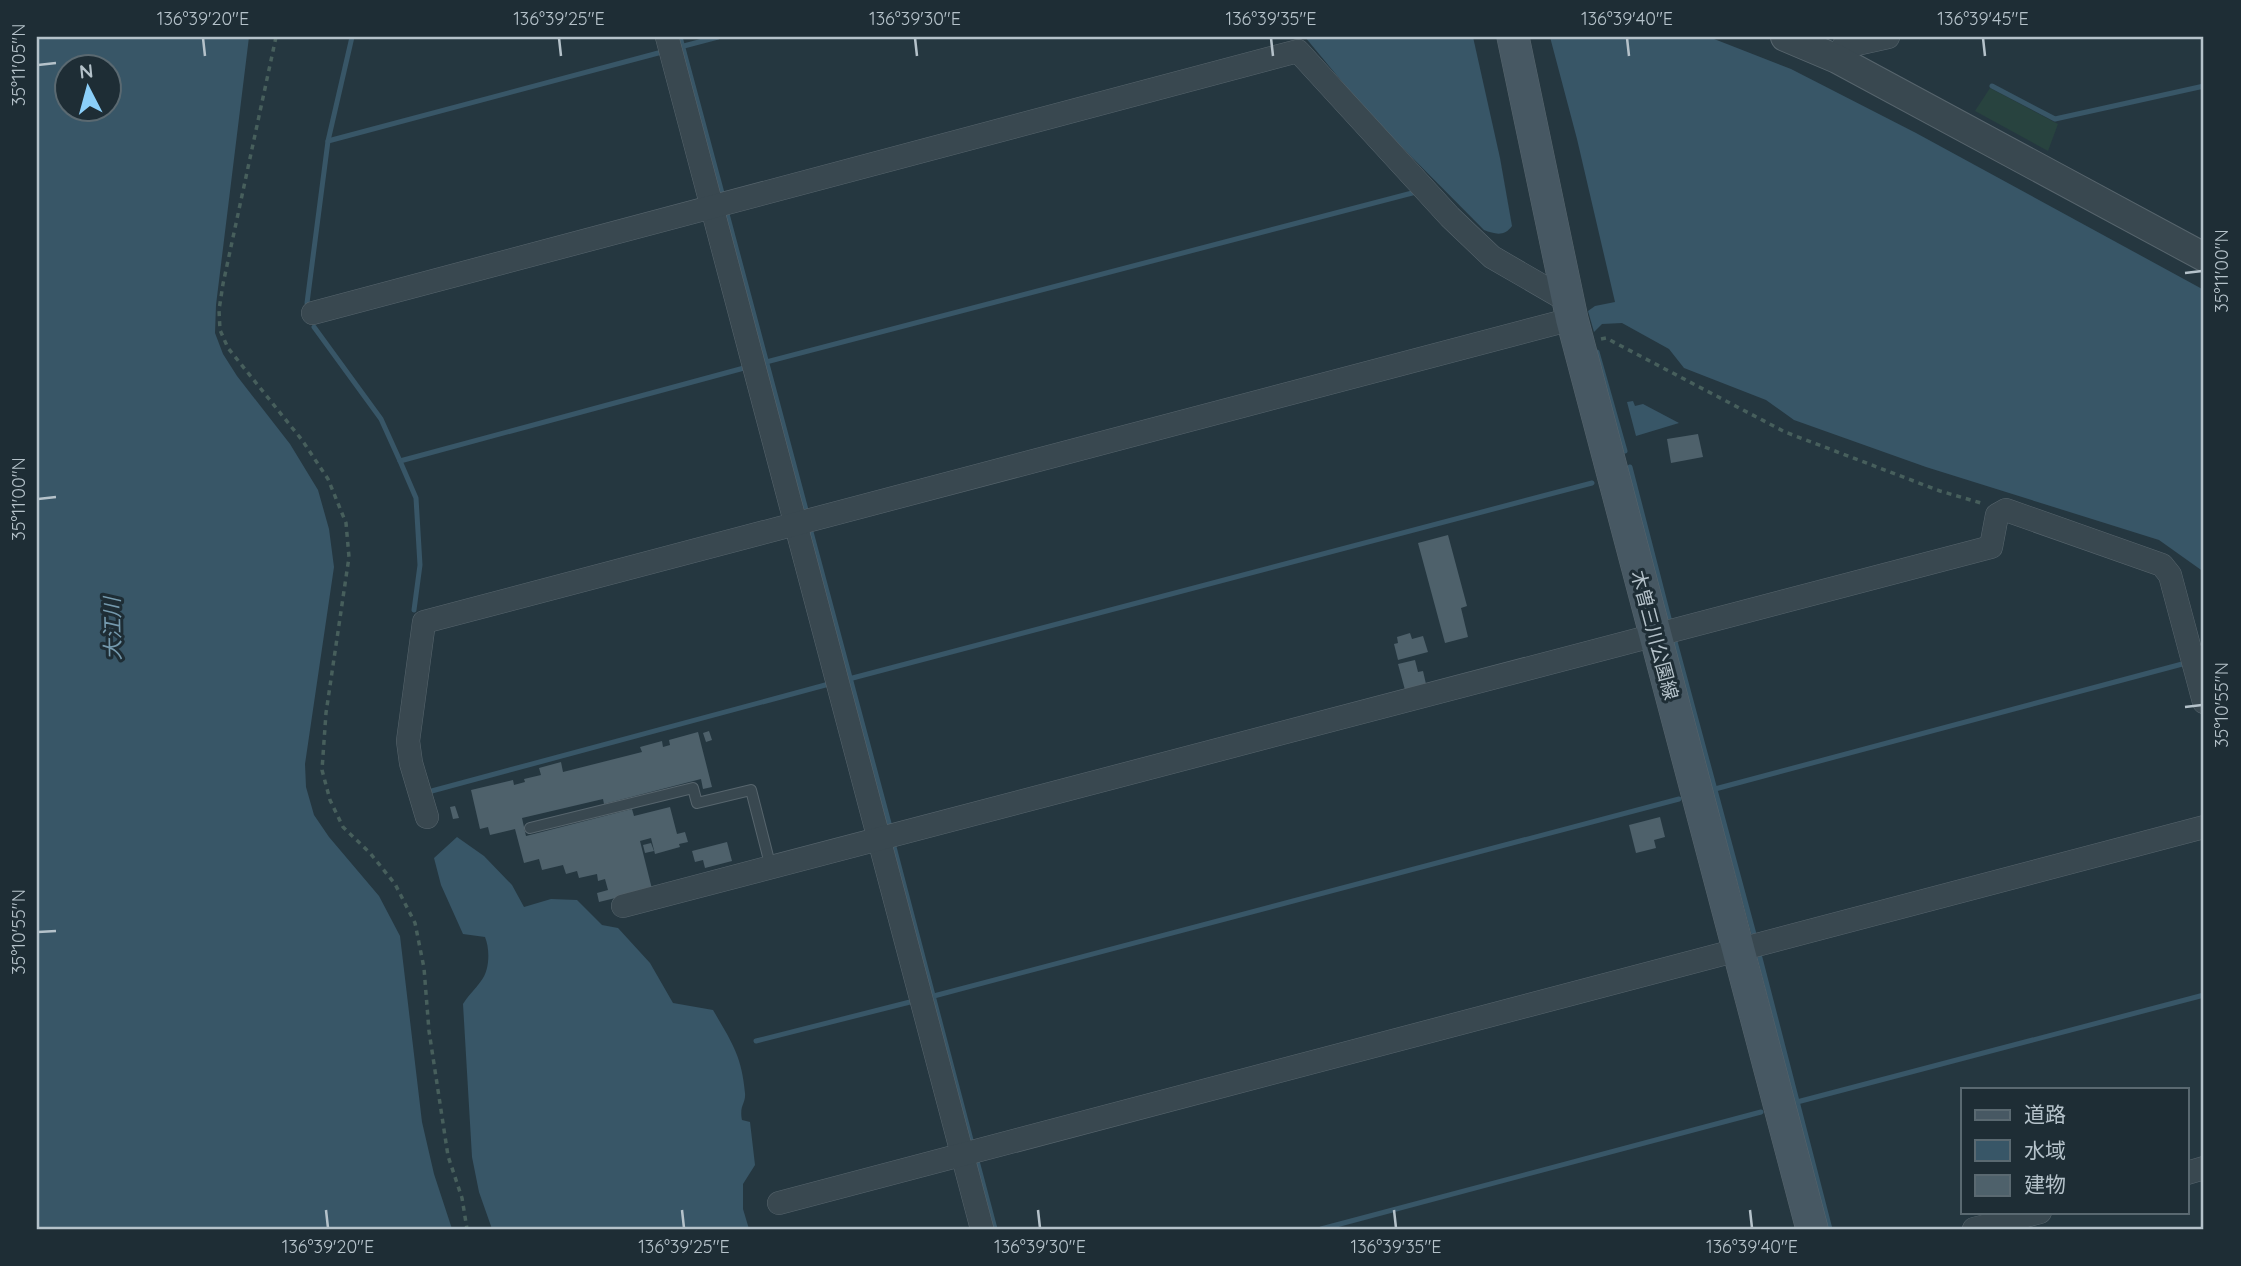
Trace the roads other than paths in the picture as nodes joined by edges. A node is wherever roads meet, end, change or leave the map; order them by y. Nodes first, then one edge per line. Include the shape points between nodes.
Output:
1 (667, 37) edge
2 (1513, 37) edge
3 (1785, 37) edge
4 (1888, 37) edge
5 (1836, 59) junction
6 (713, 207) junction
7 (2204, 257) edge
8 (313, 313) dead end
9 (1573, 320) junction
10 (796, 523) junction
11 (1656, 635) junction
12 (2204, 702) edge
13 (427, 817) dead end
14 (2204, 827) edge
15 (530, 828) dead end
16 (879, 840) junction
17 (771, 868) junction
18 (624, 906) dead end
19 (1738, 950) junction
20 (962, 1156) junction
21 (779, 1203) dead end
22 (2032, 1214) edge
23 (982, 1229) edge
24 (1812, 1229) edge
25 (1974, 1229) edge

1 - 6 street
2 - 9 main road, 木曽三川公園線
3 - 5 street
4 - 5 street via 1843,47
5 - 7 street
6 - 8 street
6 - 9 street via 1298,51 1450,217 1492,257
6 - 10 street
9 - 10 street
9 - 11 main road, 木曽三川公園線
10 - 13 street via 424,622 408,741
10 - 16 street
11 - 12 street via 1991,547 1997,515 2007,510 2162,565 2170,575
11 - 16 street
11 - 19 main road, 木曽三川公園線
14 - 19 street
15 - 17 lane via 693,788 697,803 751,790
16 - 17 street
16 - 20 street
17 - 18 street
19 - 20 street
19 - 24 main road, 木曽三川公園線
20 - 21 street
20 - 23 street
22 - 25 street

